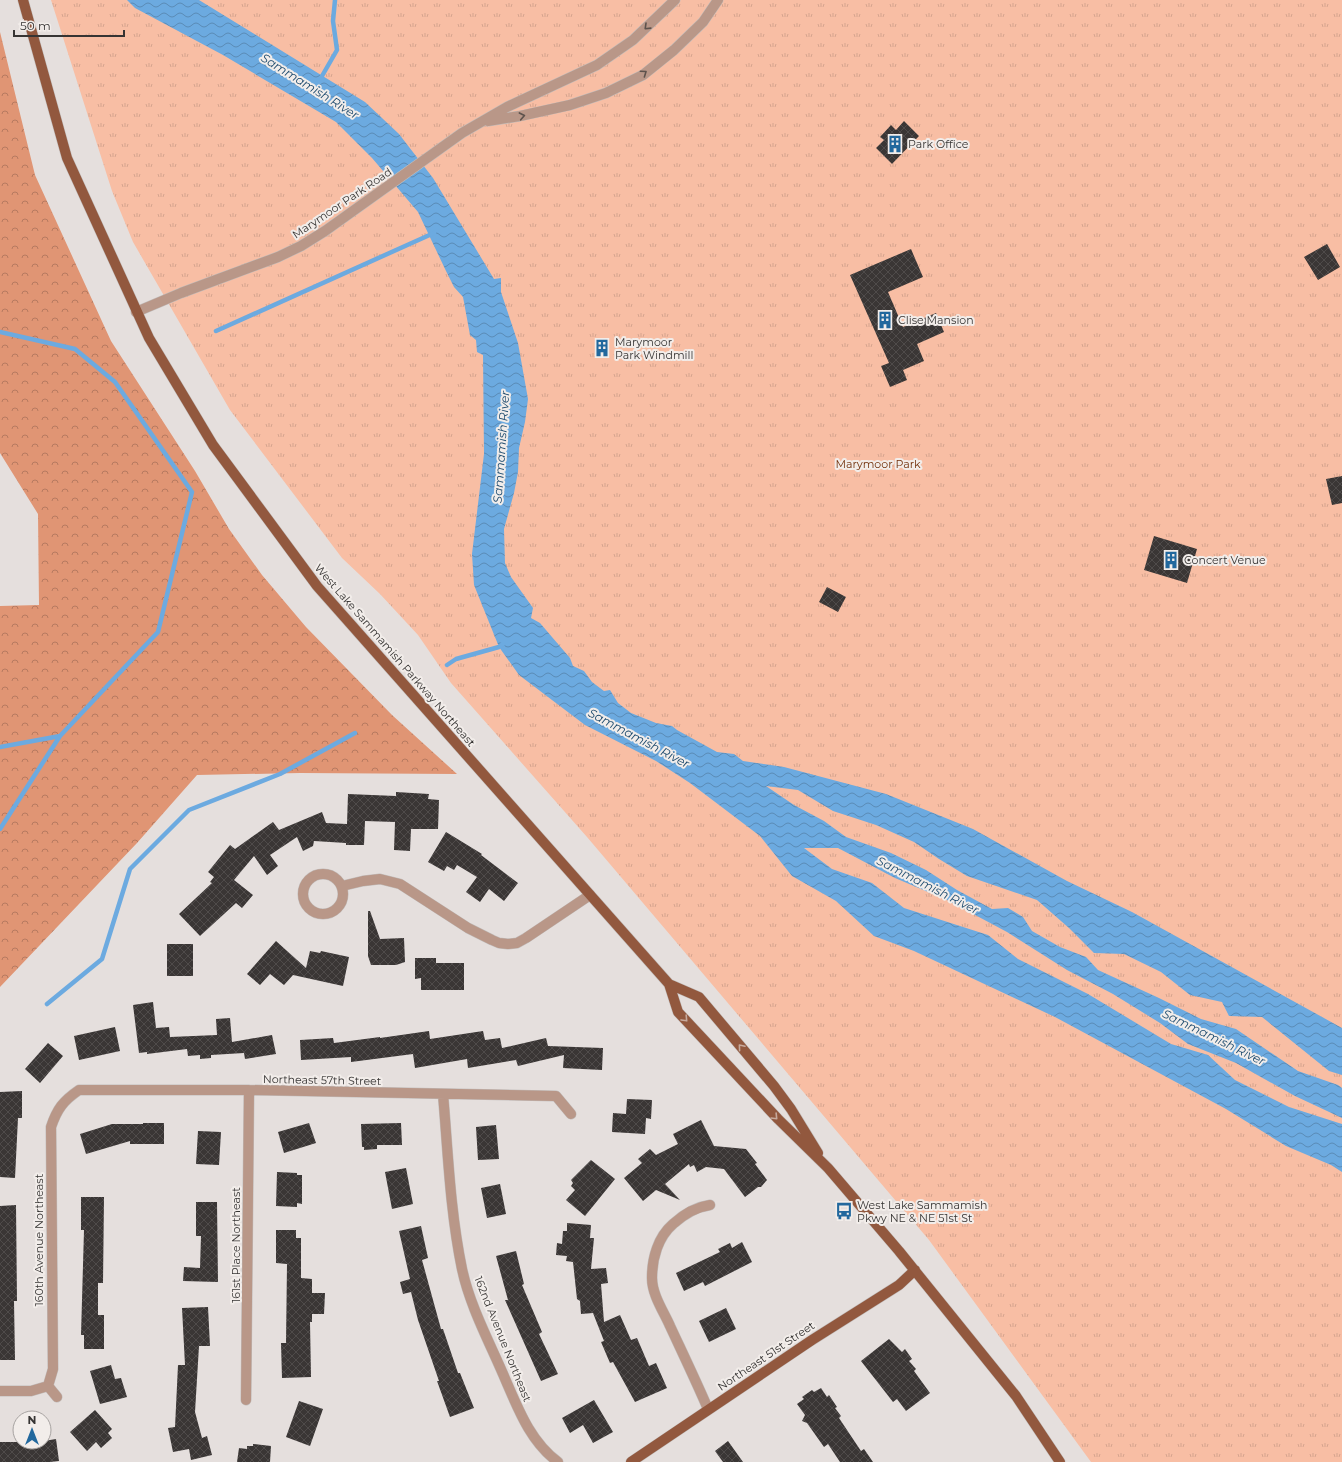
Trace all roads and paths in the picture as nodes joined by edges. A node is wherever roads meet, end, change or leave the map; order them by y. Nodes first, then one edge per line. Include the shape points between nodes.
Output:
1 (23, 0) edge
2 (675, 0) edge
3 (718, 0) edge
4 (484, 121) junction
5 (136, 312) junction
6 (342, 886) junction
7 (590, 895) junction
8 (669, 984) junction
9 (249, 1090) junction
10 (443, 1094) junction
11 (67, 1098) joint
12 (571, 1114) dead end
13 (828, 1168) junction
14 (710, 1205) dead end
15 (915, 1270) junction
16 (48, 1386) junction
17 (0, 1390) edge
18 (57, 1397) dead end
19 (246, 1400) dead end
20 (708, 1409) junction
21 (558, 1462) edge
22 (631, 1462) edge
23 (1060, 1462) edge

1 - 5 main road, West Lake Sammamish Parkway Northeast via 67,158
2 -> 4 street, Marymoor Park Road via 633,40 597,65 507,107
4 -> 3 street, Marymoor Park Road via 570,105 606,93 642,75 674,50 703,22
4 - 5 street, Marymoor Park Road via 462,133 301,246
5 - 7 main road, West Lake Sammamish Parkway Northeast via 213,446 317,586
6 - 6 street via 331,875 318,874 306,883 303,894 305,903 315,913 328,915 342,903
6 - 7 street via 380,879 400,884 468,928 499,943 508,944 526,938
7 - 8 main road, West Lake Sammamish Parkway Northeast
8 -> 13 main road, West Lake Sammamish Parkway Northeast via 678,1012 773,1114
13 -> 8 main road, West Lake Sammamish Parkway Northeast via 791,1109 699,997
9 - 10 street, Northeast 57th Street
9 - 11 street, Northeast 57th Street via 94,1089 79,1090
9 - 19 street, 161st Place Northeast
10 - 12 street, Northeast 57th Street via 556,1096
10 - 21 street, 162nd Avenue Northeast via 454,1219 462,1269 470,1297 523,1420 535,1440
11 - 16 street, 160th Avenue Northeast via 56,1112 50,1127 52,1369
13 - 15 main road, West Lake Sammamish Parkway Northeast
14 - 20 street via 700,1206 682,1216 667,1230 660,1240 654,1258 652,1279 658,1301
15 - 20 main road, Northeast 51st Street via 899,1285
15 - 23 main road, West Lake Sammamish Parkway Northeast via 1016,1396
16 - 17 street via 31,1391
16 - 18 street
20 - 22 main road, Northeast 51st Street

